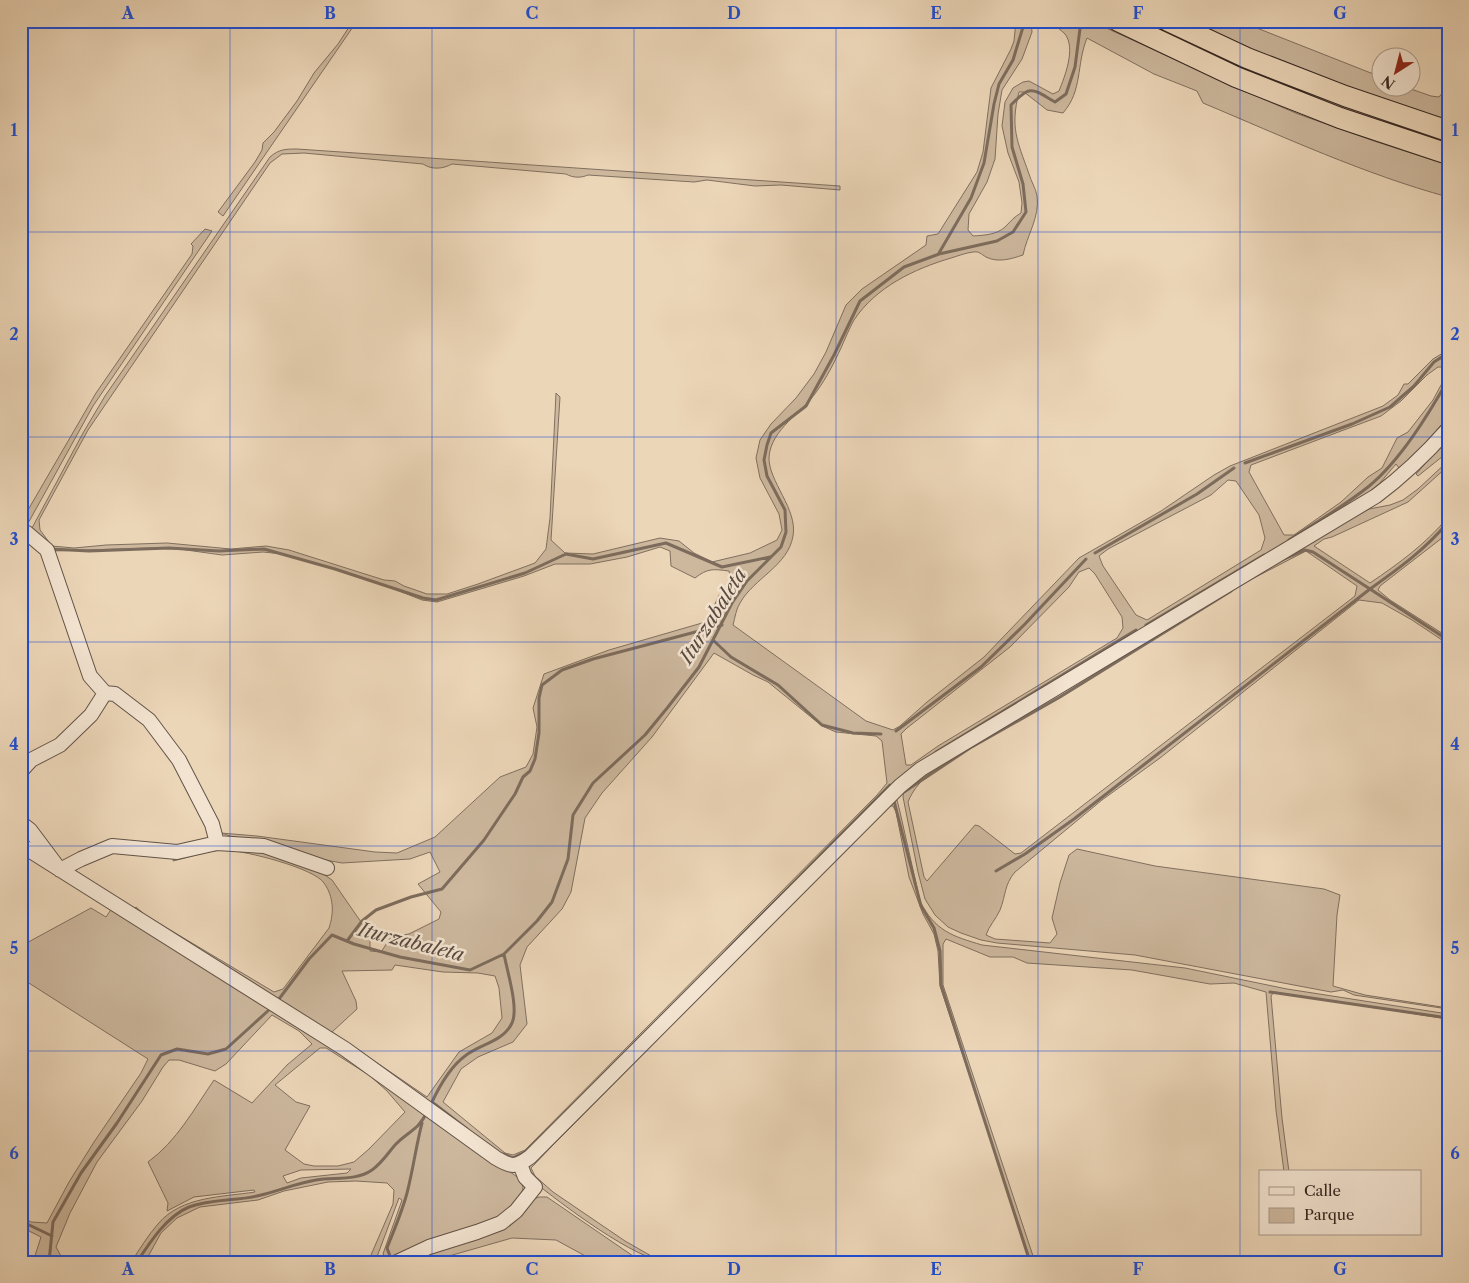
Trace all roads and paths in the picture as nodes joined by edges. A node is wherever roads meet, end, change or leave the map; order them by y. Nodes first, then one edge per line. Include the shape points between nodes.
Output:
1 (1118, 21) edge
2 (1168, 21) edge
3 (1448, 131) edge
4 (1448, 154) edge
5 (1448, 429) edge
6 (21, 544) edge
7 (105, 693) junction
8 (21, 771) edge
9 (21, 823) edge
10 (217, 843) junction
11 (21, 845) edge
12 (327, 868) dead end
13 (60, 870) junction
14 (520, 1164) junction
15 (397, 1262) edge

1 - 4 highway via 1236,77 1340,118
2 - 3 highway via 1256,62
5 - 14 street via 1403,476 1376,496 921,769 900,786
6 - 7 street via 27,533 47,550 90,676
7 - 8 street via 92,715 60,746 31,760
7 - 10 street via 115,694 149,720 179,760 212,824
9 - 13 street
10 - 12 street via 264,846
10 - 13 street via 177,852 112,846
11 - 13 street
13 - 14 street via 331,1040 505,1163
14 - 15 street via 525,1178 535,1187 516,1211 501,1223 428,1247

